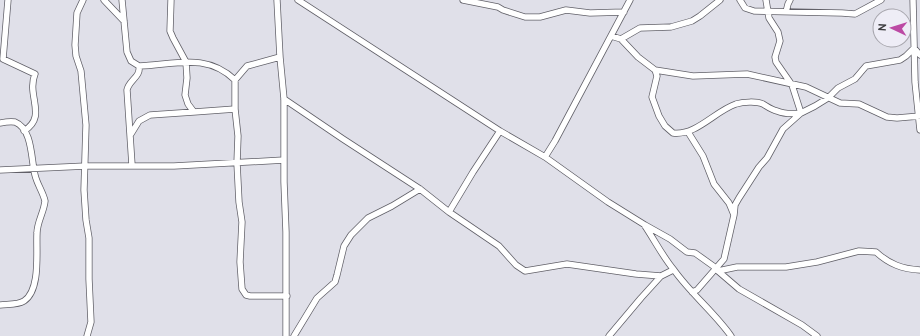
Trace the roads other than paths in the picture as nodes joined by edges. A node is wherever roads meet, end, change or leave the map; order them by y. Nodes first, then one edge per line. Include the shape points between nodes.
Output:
1 (8, 0) edge
2 (84, 0) edge
3 (104, 0) edge
4 (122, 0) edge
5 (171, 0) edge
6 (277, 0) edge
7 (298, 0) edge
8 (464, 0) edge
9 (630, 0) edge
10 (720, 0) edge
11 (740, 0) edge
12 (766, 0) edge
13 (790, 0) edge
14 (878, 0) edge
15 (913, 0) edge
16 (624, 12) junction
17 (767, 12) junction
18 (786, 12) junction
19 (124, 21) junction
20 (611, 36) junction
21 (621, 39) junction
22 (914, 48) junction
23 (920, 55) edge
24 (280, 57) junction
25 (1, 60) edge
26 (186, 62) junction
27 (139, 66) junction
28 (655, 70) junction
29 (235, 80) junction
30 (792, 85) junction
31 (828, 98) junction
32 (284, 99) junction
33 (235, 109) junction
34 (194, 112) junction
35 (801, 113) junction
36 (919, 116) edge
37 (0, 123) edge
38 (920, 130) edge
39 (24, 131) junction
40 (500, 131) junction
41 (688, 132) junction
42 (131, 134) junction
43 (544, 157) junction
44 (284, 160) junction
45 (237, 163) junction
46 (132, 165) junction
47 (86, 166) junction
48 (34, 169) junction
49 (0, 170) edge
50 (420, 189) junction
51 (449, 212) junction
52 (734, 215) junction
53 (644, 225) junction
54 (717, 269) junction
55 (673, 270) junction
56 (920, 270) edge
57 (662, 276) junction
58 (692, 292) junction
59 (286, 296) junction
60 (0, 305) edge
61 (87, 336) edge
62 (286, 336) edge
63 (294, 336) edge
64 (609, 336) edge
65 (730, 336) edge
66 (817, 336) edge

1 - 25 street
2 - 47 street via 77,13 75,45 85,108
3 - 19 street
4 - 19 street
5 - 26 street via 170,31
6 - 24 street
7 - 40 street
8 - 16 street via 498,7 525,17 540,17 566,10 590,13
9 - 16 street
10 - 21 street via 692,21 671,27 640,28
11 - 17 street via 748,10
12 - 17 street
13 - 18 street
14 - 18 street via 864,10 852,14
15 - 22 street
16 - 20 street
17 - 18 street
17 - 30 street via 778,32 780,42 775,60
19 - 27 street via 128,57
20 - 21 street
20 - 43 street
21 - 28 street
22 - 23 street
22 - 31 street via 900,60 866,66 855,79 838,88
22 - 36 street
24 - 29 street via 246,66
24 - 32 street
25 - 39 street via 35,74 32,87 35,118 31,126
26 - 27 street
26 - 29 street via 216,65
26 - 34 street via 185,95
27 - 42 street via 137,76 128,86
28 - 30 street via 693,76 747,74
28 - 41 street via 657,76 652,96 659,116 673,133
29 - 33 street
30 - 31 street via 806,87
30 - 35 street
31 - 35 street
31 - 36 street via 840,103 859,104 892,118
32 - 44 street
32 - 50 street
33 - 34 street
33 - 45 street
34 - 42 street via 150,114 139,121
35 - 41 street via 780,112 755,103 737,104
35 - 52 street via 783,129 767,158 739,198
36 - 38 street
37 - 39 street via 16,122
39 - 48 street
40 - 43 street
40 - 51 street
41 - 52 street via 703,156 714,184 729,203
42 - 46 street
43 - 53 street
44 - 45 street
44 - 59 street
45 - 46 street
45 - 59 street via 242,222 242,289 250,296
46 - 47 street
47 - 48 street
47 - 61 street via 84,190 89,238 91,322
48 - 49 street
48 - 60 street via 45,201 38,225 34,282 30,295 25,300
50 - 51 street
50 - 63 street via 368,218 351,235 344,246 335,282 317,298
51 - 57 street via 499,246 516,265 526,271 567,264
52 - 54 street via 724,259
53 - 54 street via 687,252 695,253
53 - 55 street
54 - 56 street via 786,267 859,251 876,252 898,266
54 - 58 street
54 - 66 street via 740,289
55 - 57 street
55 - 58 street
57 - 64 street
58 - 65 street via 716,316
59 - 62 street

